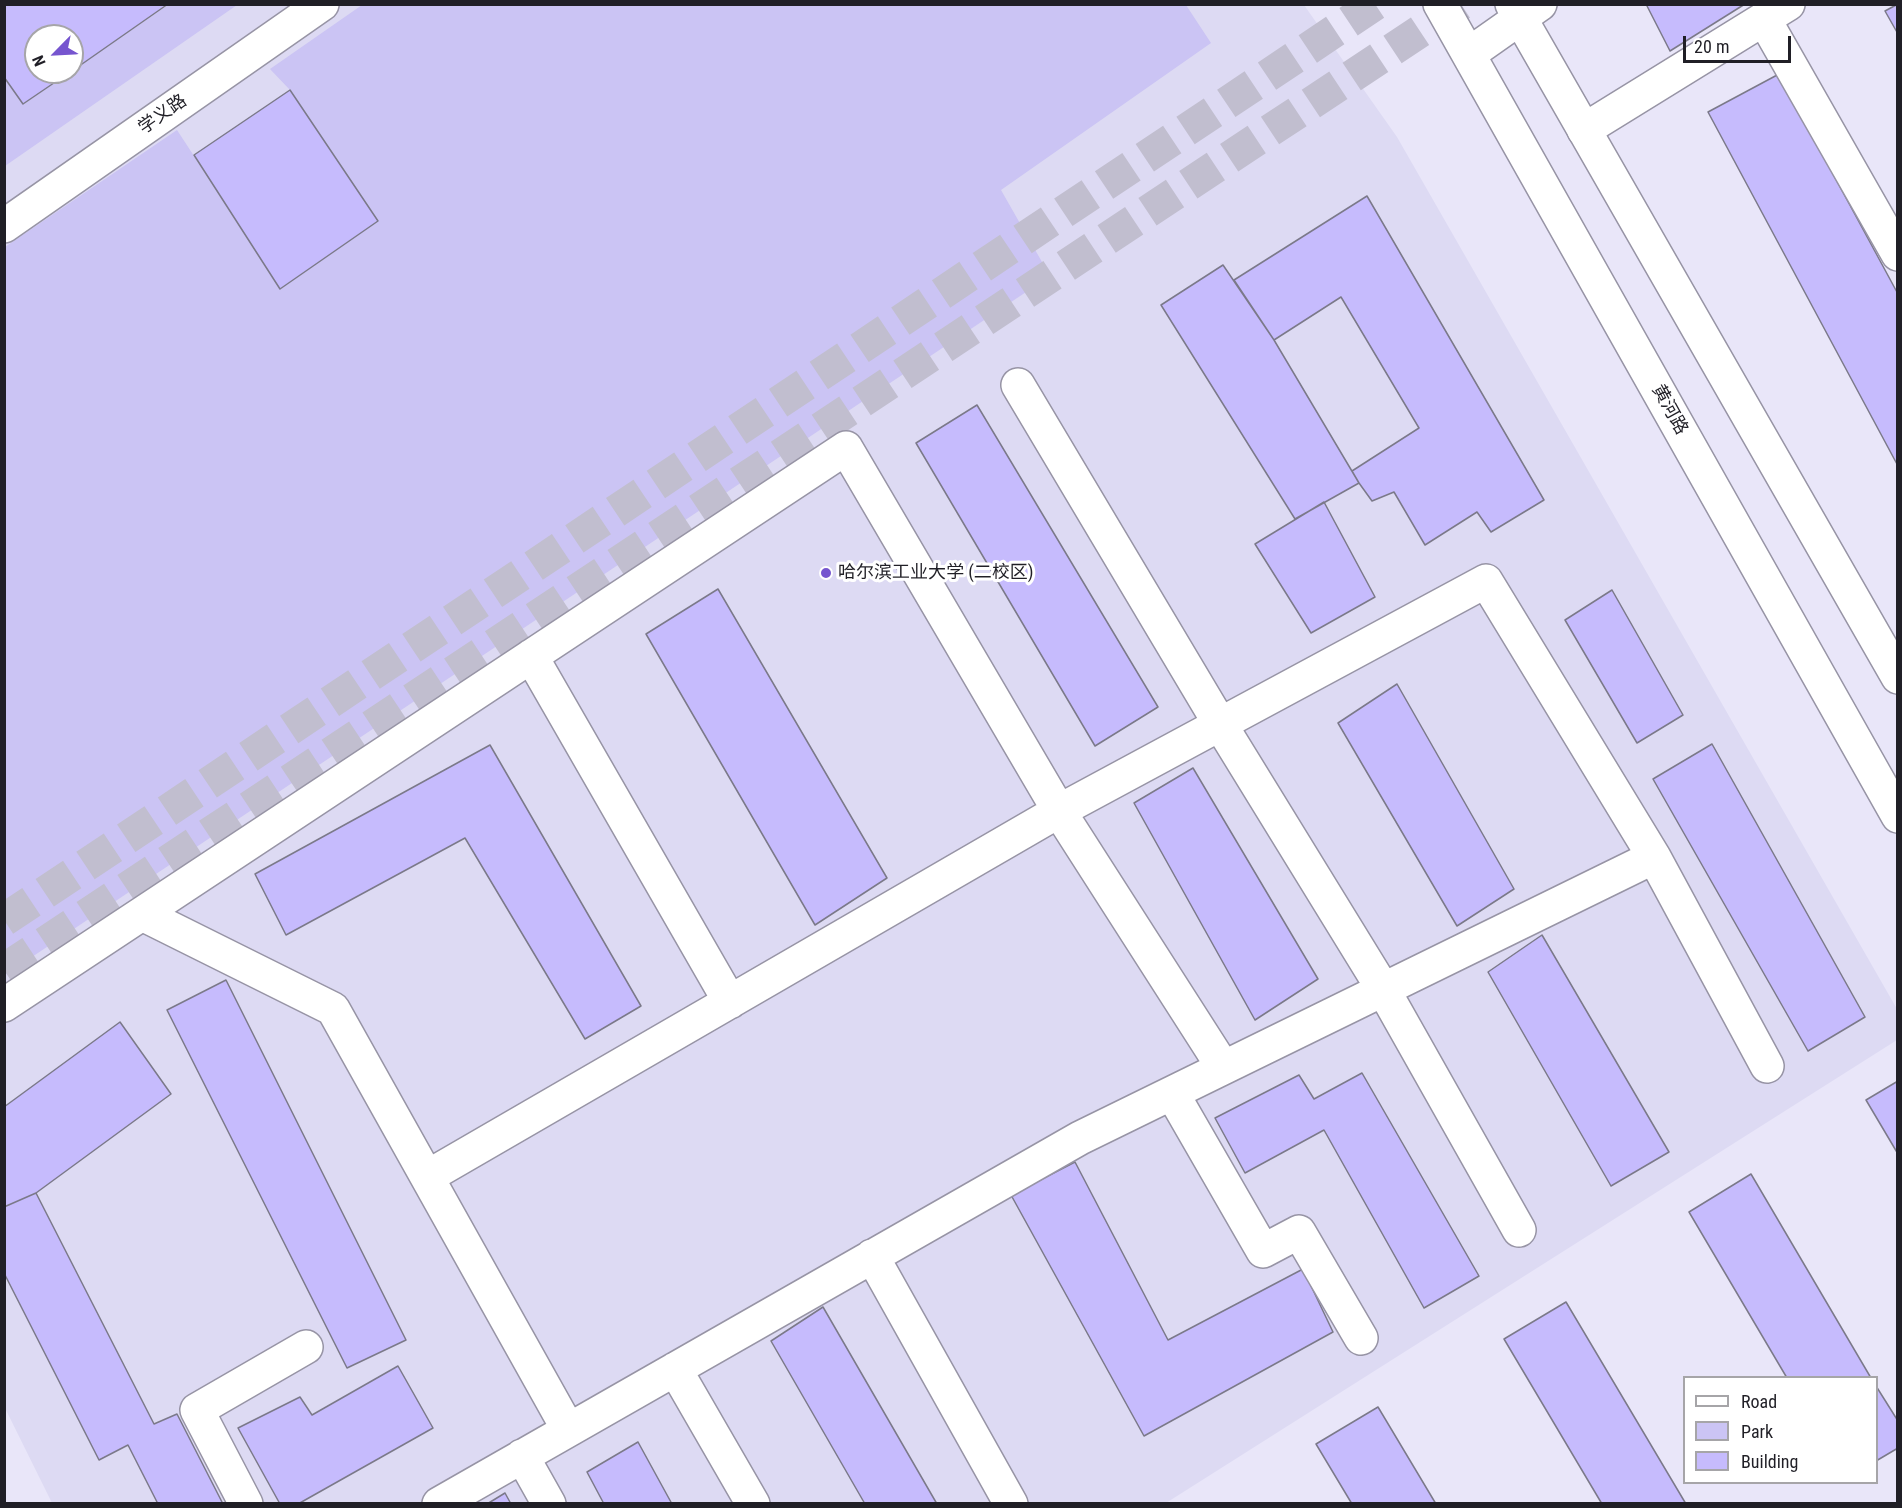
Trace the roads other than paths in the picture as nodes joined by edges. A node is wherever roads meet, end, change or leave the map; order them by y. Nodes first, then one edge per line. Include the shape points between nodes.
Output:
1 (322, 4) edge
2 (1440, 4) edge
3 (1524, 9) edge
4 (1776, 12) edge
5 (1469, 54) junction
6 (1584, 130) junction
7 (4, 226) edge
8 (1898, 254) edge
9 (1018, 385) dead end
10 (531, 656) junction
11 (1898, 677) edge
12 (1220, 724) junction
13 (1059, 811) junction
14 (1898, 816) edge
15 (1654, 857) junction
16 (142, 914) junction
17 (1383, 989) junction
18 (730, 1002) junction
19 (4, 1005) edge
20 (1767, 1066) dead end
21 (1223, 1068) junction
22 (1172, 1092) junction
23 (427, 1177) junction
24 (1519, 1230) dead end
25 (872, 1256) junction
26 (1361, 1338) dead end
27 (306, 1347) dead end
28 (675, 1369) junction
29 (568, 1429) junction
30 (522, 1456) junction
31 (246, 1503) edge
32 (439, 1503) edge
33 (549, 1503) edge
34 (753, 1503) edge
35 (1011, 1503) edge

1 - 7 street, 学义路
2 - 5 street, 黄河路
3 - 5 street
3 - 6 street
4 - 6 street
4 - 8 street
5 - 14 street, 黄河路
6 - 11 street
9 - 12 street
10 - 13 street via 846,448
10 - 16 street
10 - 18 street
12 - 13 street
12 - 15 street via 1486,581
12 - 17 street
13 - 18 street
13 - 21 street
15 - 17 street
15 - 20 street
16 - 19 street
16 - 23 street via 333,1010
17 - 21 street
17 - 24 street
18 - 23 street
21 - 22 street
22 - 25 street via 1080,1138
22 - 26 street via 1263,1251 1299,1232
23 - 29 street
25 - 28 street
25 - 35 street
27 - 31 street via 197,1410
28 - 29 street
28 - 34 street
29 - 30 street
30 - 32 street
30 - 33 street

